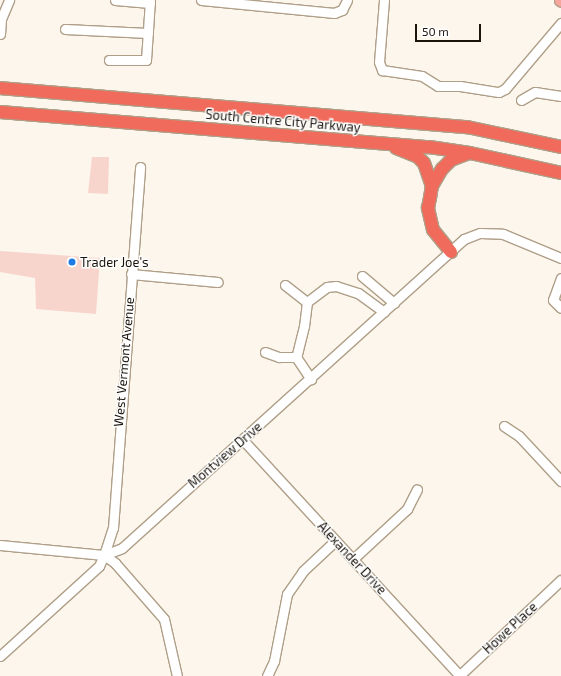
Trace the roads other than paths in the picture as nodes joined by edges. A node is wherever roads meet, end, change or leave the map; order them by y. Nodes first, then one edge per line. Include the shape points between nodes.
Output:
1 (9, 0) edge
2 (115, 0) edge
3 (201, 0) edge
4 (347, 0) edge
5 (384, 0) edge
6 (150, 1) edge
7 (561, 23) edge
8 (65, 29) dead end
9 (148, 33) junction
10 (0, 34) edge
11 (109, 60) dead end
12 (0, 88) edge
13 (561, 96) edge
14 (521, 100) dead end
15 (0, 112) edge
16 (385, 143) junction
17 (561, 147) edge
18 (470, 153) junction
19 (140, 167) dead end
20 (561, 173) edge
21 (432, 186) junction
22 (451, 252) junction
23 (561, 258) edge
24 (131, 274) junction
25 (362, 276) dead end
26 (561, 278) edge
27 (218, 282) dead end
28 (285, 285) dead end
29 (307, 302) junction
30 (394, 303) junction
31 (561, 308) edge
32 (384, 312) junction
33 (265, 352) dead end
34 (296, 357) junction
35 (311, 379) junction
36 (504, 426) dead end
37 (243, 440) junction
38 (561, 481) edge
39 (417, 489) dead end
40 (335, 541) junction
41 (0, 545) edge
42 (104, 555) junction
43 (353, 559) junction
44 (561, 580) edge
45 (0, 656) edge
46 (177, 676) edge
47 (267, 676) edge
48 (460, 676) edge

1 - 10 street via 1,19
2 - 6 street
3 - 4 street via 334,13 342,10
5 - 7 street via 380,62 382,70 422,76 438,86 460,86 499,92 505,89
6 - 9 street
8 - 9 street
9 - 11 street via 146,60
12 - 17 highway, South Centre City Parkway via 467,127
13 - 14 street via 535,92
15 - 16 highway, South Centre City Parkway
16 - 18 highway, South Centre City Parkway
16 - 21 highway via 418,157 424,163
18 - 20 highway, South Centre City Parkway
18 - 21 highway via 451,160
19 - 24 street, West Vermont Avenue
21 - 22 highway via 428,208 431,224 437,236
22 - 23 street, Montview Drive via 464,240 480,233 502,234
22 - 30 street, Montview Drive
24 - 27 street
24 - 42 street, West Vermont Avenue via 112,528
25 - 30 street
26 - 31 street via 553,300
28 - 29 street
29 - 32 street via 327,287 336,286 358,293
29 - 34 street
30 - 32 street, Montview Drive
32 - 35 street, Montview Drive
33 - 34 street via 279,357
34 - 35 street
35 - 37 street, Montview Drive
36 - 38 street via 519,436
37 - 40 street, Alexander Drive
37 - 42 street, Montview Drive via 122,548
39 - 43 street via 407,509
40 - 43 street, Alexander Drive
40 - 47 street via 303,571 287,594 274,661
41 - 42 street
42 - 45 street via 99,566
42 - 46 street via 164,619
43 - 48 street, Alexander Drive
44 - 48 street, Howe Place

